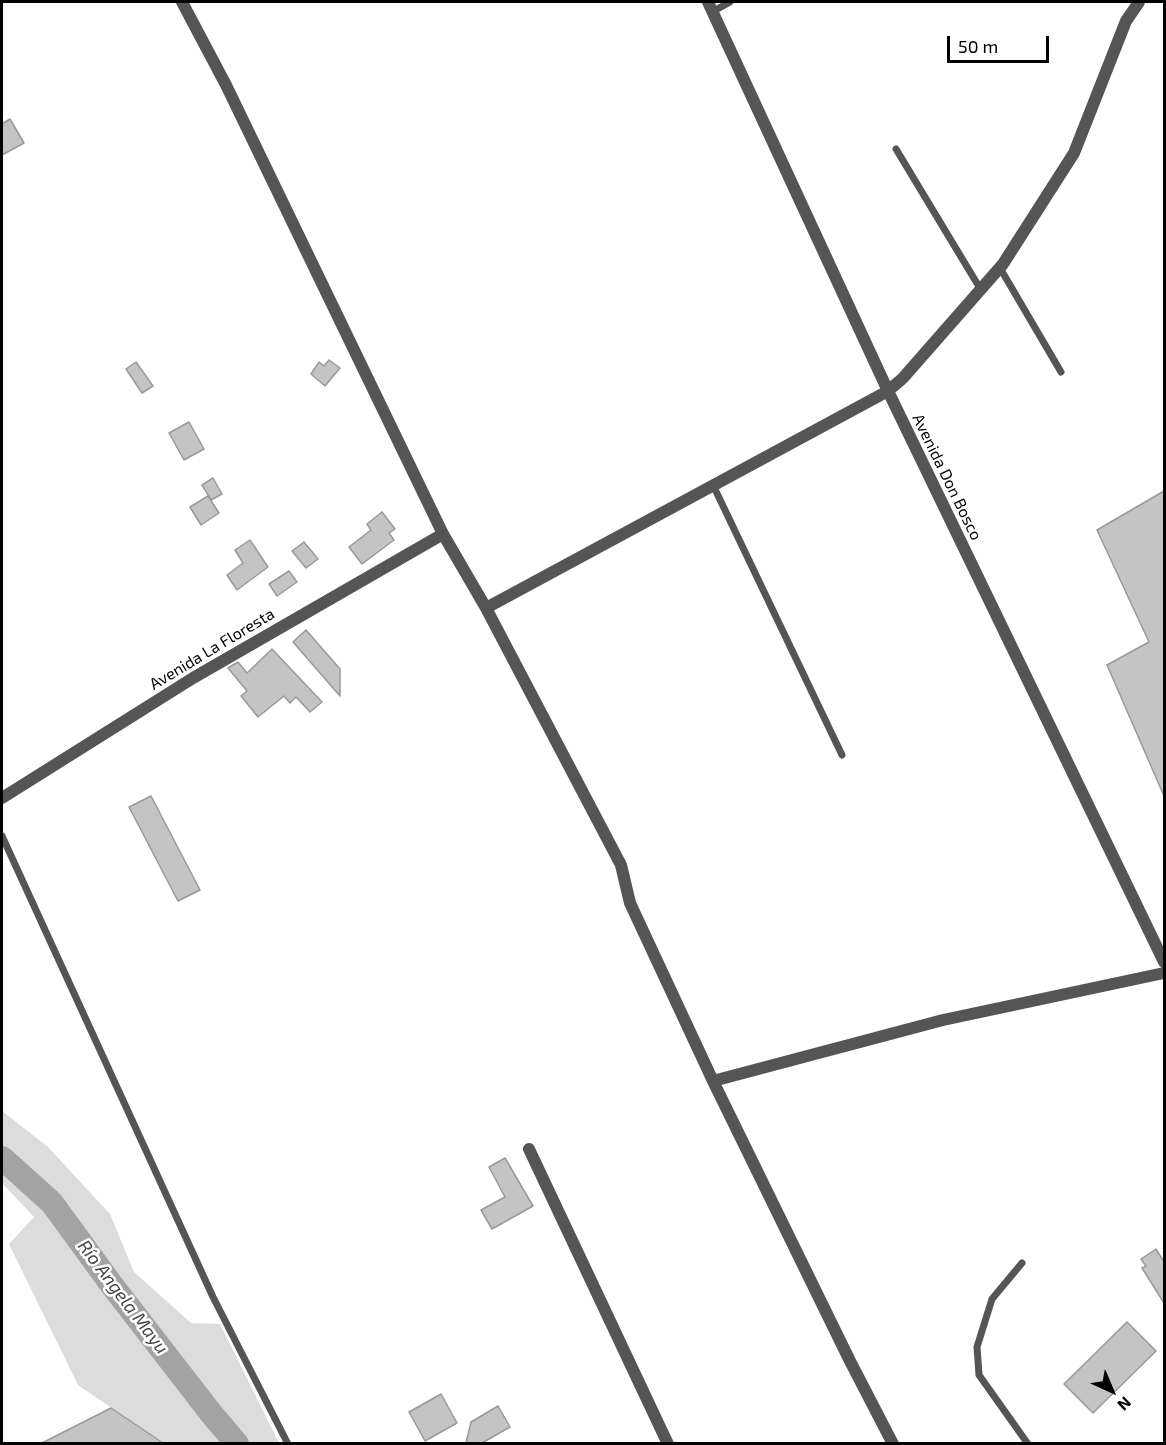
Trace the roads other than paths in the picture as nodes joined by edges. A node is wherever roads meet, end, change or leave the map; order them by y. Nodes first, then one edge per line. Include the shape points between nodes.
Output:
1 (182, 2) edge
2 (730, 2) edge
3 (1139, 2) edge
4 (710, 7) edge
5 (896, 149) dead end
6 (1000, 268) junction
7 (981, 290) junction
8 (1061, 372) dead end
9 (888, 391) junction
10 (713, 485) junction
11 (442, 534) junction
12 (486, 608) junction
13 (842, 755) dead end
14 (2, 798) edge
15 (2, 836) edge
16 (1164, 962) edge
17 (1164, 972) edge
18 (714, 1081) junction
19 (529, 1149) dead end
20 (1022, 1263) dead end
21 (288, 1443) edge
22 (668, 1443) edge
23 (893, 1443) edge
24 (1028, 1443) edge

1 - 11 street
2 - 4 lane
3 - 6 street via 1126,21 1074,153
4 - 9 street, Avenida Don Bosco
5 - 7 lane
6 - 7 street
6 - 8 lane
7 - 9 street
9 - 10 street
9 - 16 street, Avenida Don Bosco
10 - 12 street
10 - 13 lane
11 - 12 street
11 - 14 street, Avenida La Floresta via 204,672
12 - 18 street via 621,865 630,903
15 - 21 lane via 213,1297
17 - 18 street via 943,1020
18 - 23 street
19 - 22 street
20 - 24 lane via 992,1299 977,1347 979,1375

